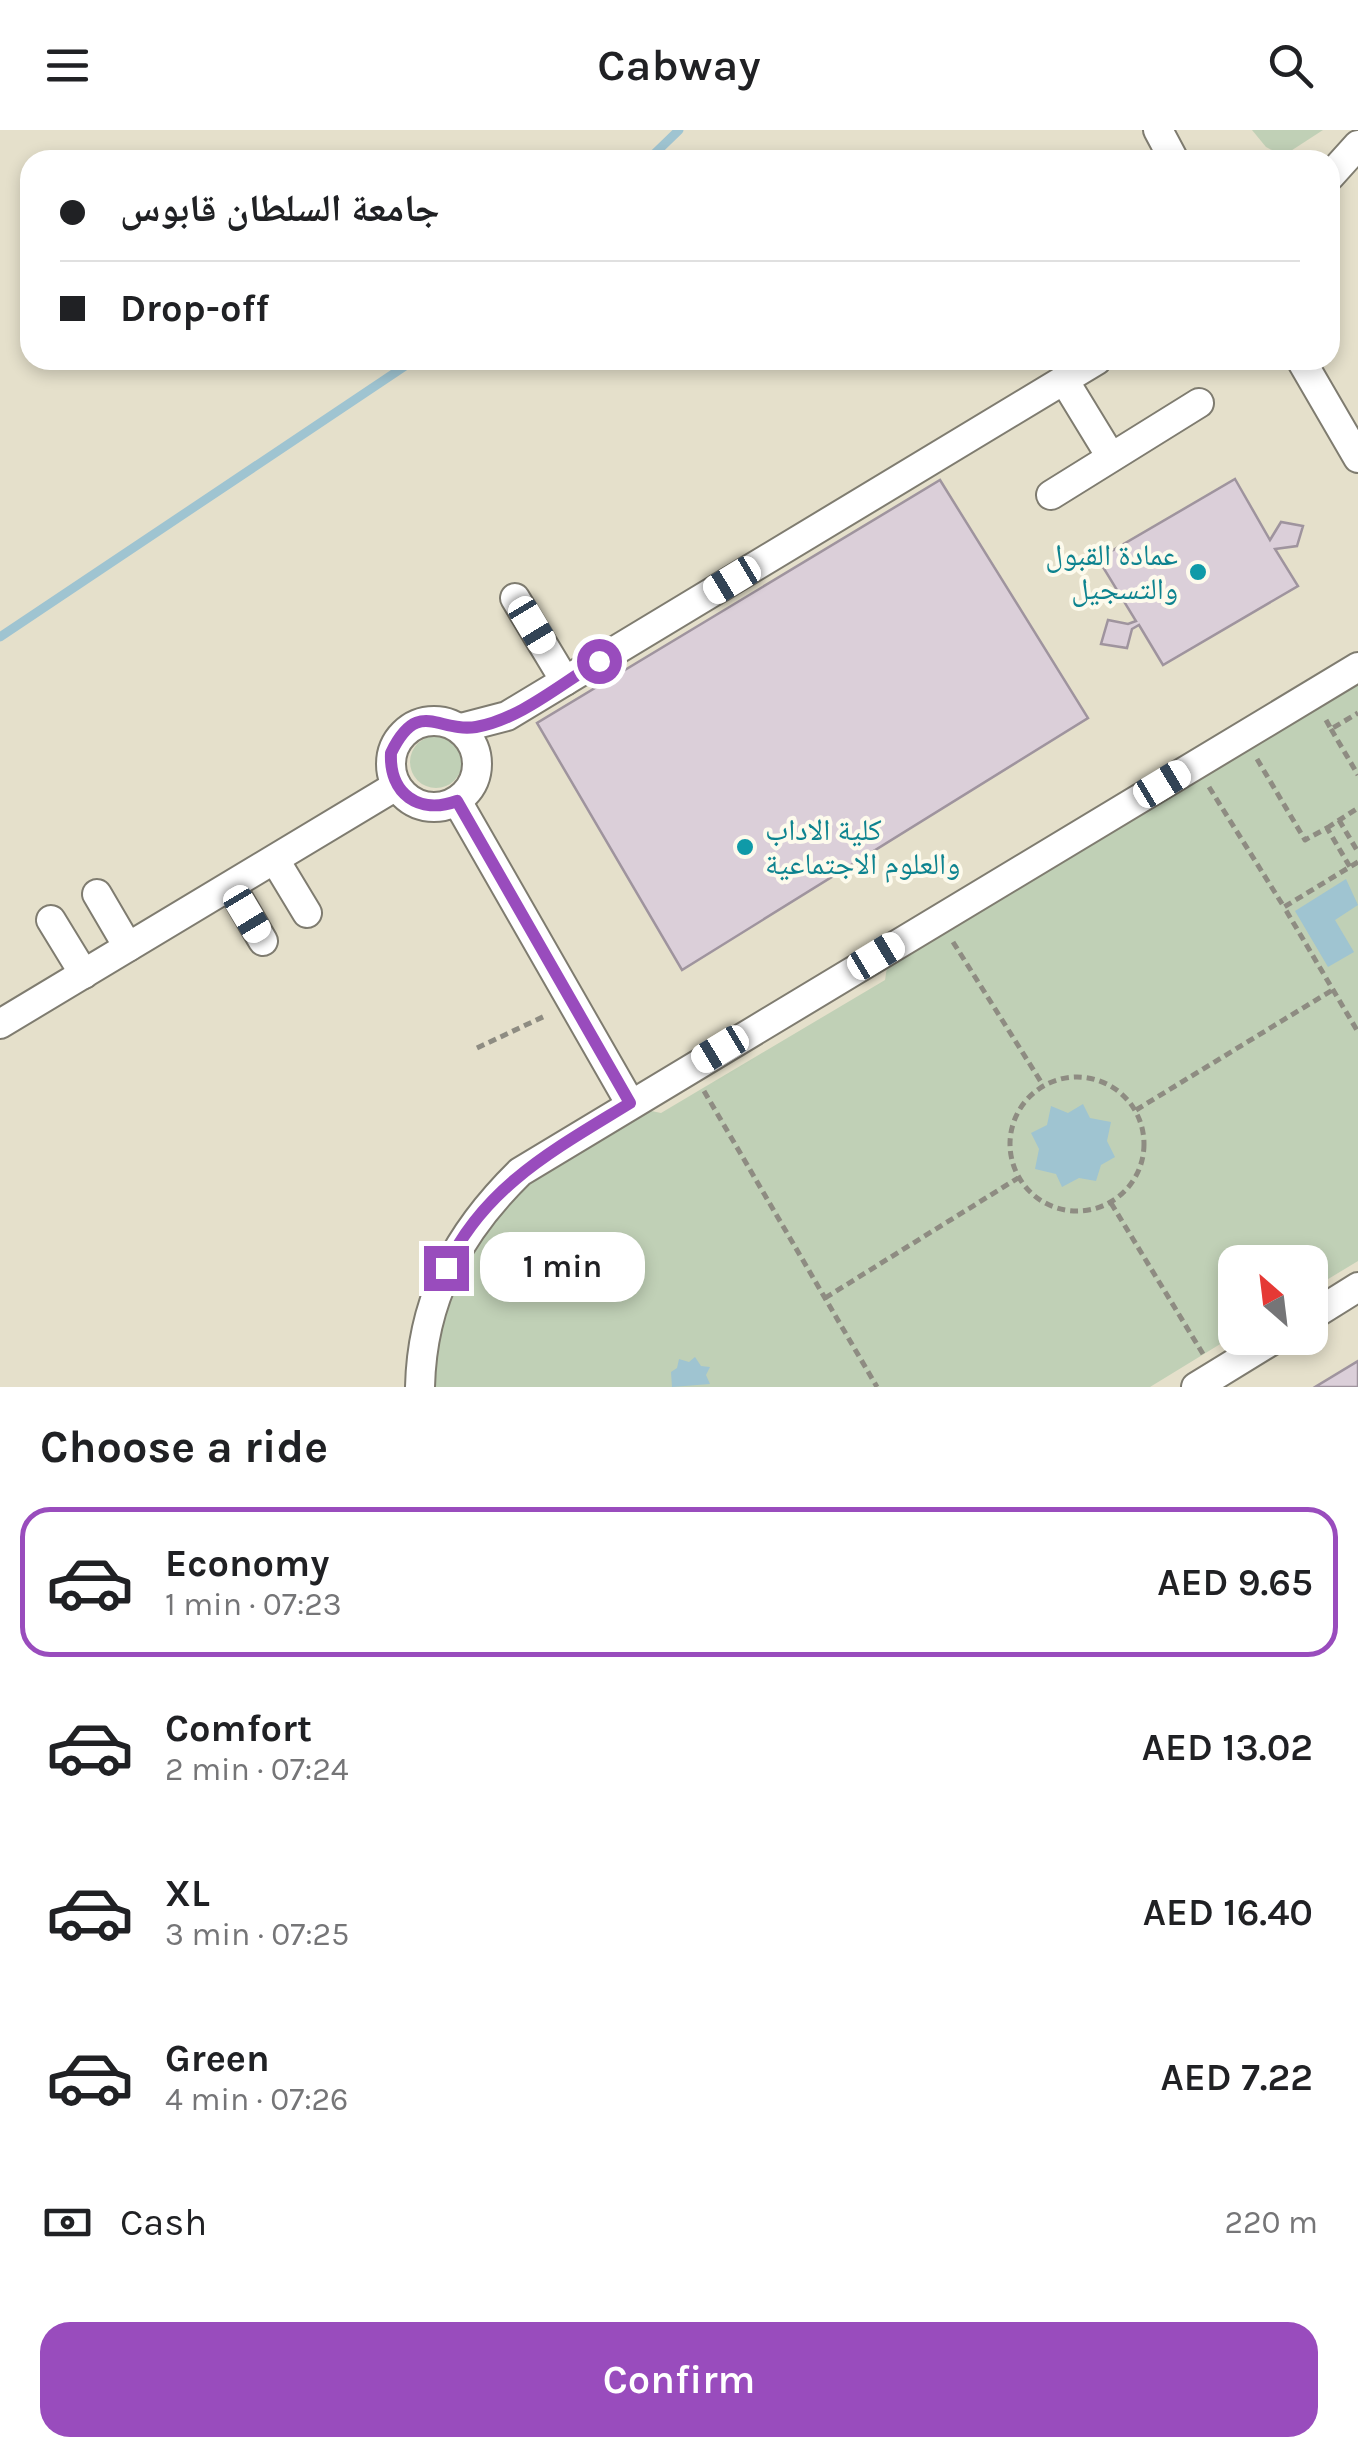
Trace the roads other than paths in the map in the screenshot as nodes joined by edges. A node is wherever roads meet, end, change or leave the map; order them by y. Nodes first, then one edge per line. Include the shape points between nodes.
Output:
1 (1358, 145) edge
2 (1340, 165) edge
3 (1358, 167) edge
4 (1340, 186) edge
5 (1080, 370) edge
6 (1306, 370) edge
7 (1064, 380) junction
8 (1199, 403) dead end
9 (1111, 457) junction
10 (1358, 458) edge
11 (1050, 494) dead end
12 (515, 598) dead end
13 (1358, 666) edge
14 (566, 681) junction
15 (507, 716) junction
16 (460, 728) junction
17 (478, 758) junction
18 (396, 786) junction
19 (457, 801) junction
20 (275, 860) junction
21 (231, 886) junction
22 (97, 894) dead end
23 (308, 914) dead end
24 (52, 920) dead end
25 (263, 941) dead end
26 (128, 947) junction
27 (84, 974) junction
28 (0, 1024) edge
29 (630, 1103) junction
30 (1358, 1287) edge
31 (1328, 1306) edge
32 (1248, 1355) edge
33 (1206, 1381) edge
34 (420, 1387) edge

1 - 2 lane
3 - 4 lane
5 - 7 lane
6 - 10 lane
7 - 9 lane
7 - 14 lane
8 - 9 lane
9 - 11 lane
12 - 14 lane
13 - 29 lane
14 - 15 lane
15 - 16 lane
15 - 17 lane
16 - 17 lane
16 - 18 lane via 428,720 412,726 391,753
17 - 19 lane via 476,774
18 - 19 lane via 424,806
18 - 20 lane
19 - 29 lane
20 - 21 lane
20 - 23 lane
21 - 25 lane
21 - 26 lane
22 - 26 lane
24 - 27 lane
26 - 27 lane
27 - 28 lane
29 - 34 lane via 520,1172 485,1206 436,1290
30 - 31 lane
32 - 33 lane

